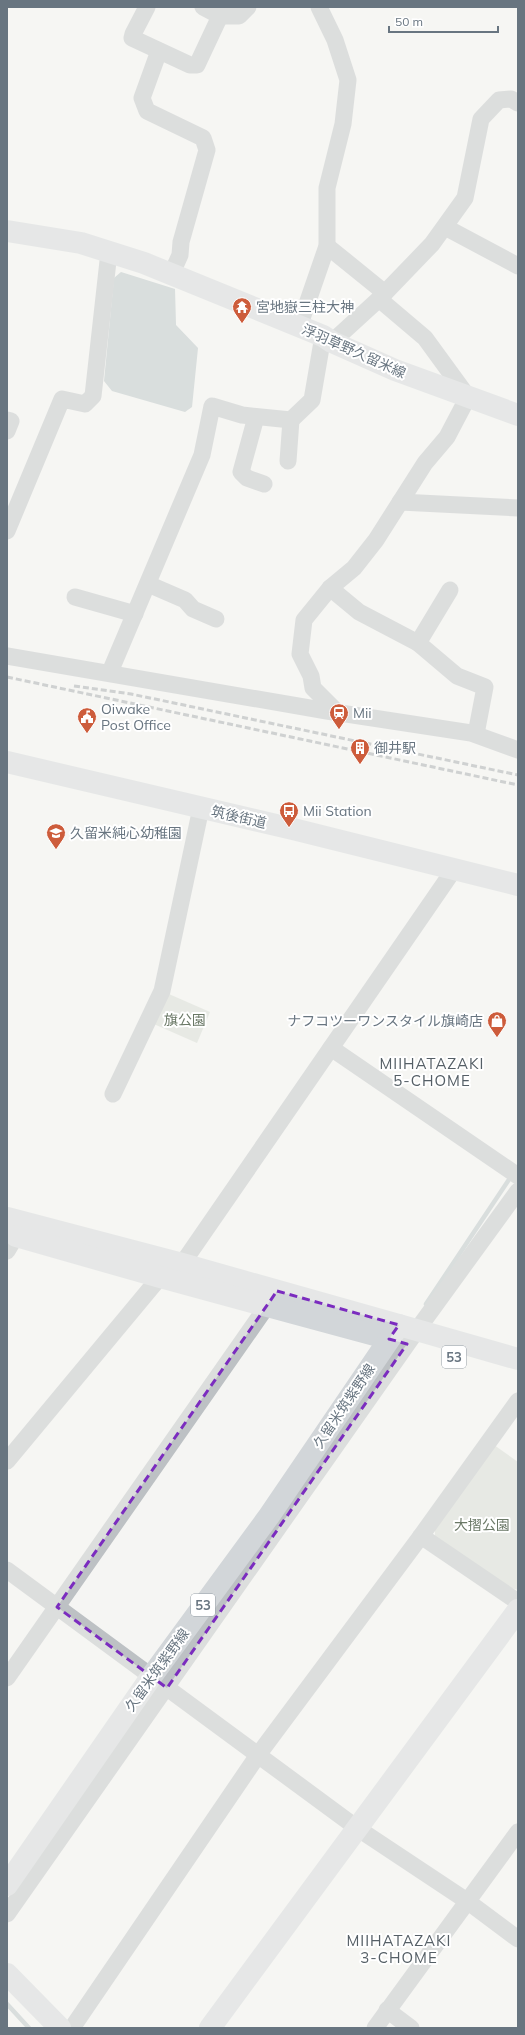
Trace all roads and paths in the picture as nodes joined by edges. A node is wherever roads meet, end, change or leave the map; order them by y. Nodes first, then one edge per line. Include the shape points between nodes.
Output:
1 (147, 7) edge
2 (203, 7) edge
3 (248, 7) edge
4 (319, 7) edge
5 (220, 16) junction
6 (159, 51) junction
7 (518, 103) edge
8 (445, 227) junction
9 (7, 231) edge
10 (327, 246) junction
11 (109, 252) junction
12 (518, 266) edge
13 (172, 274) junction
14 (382, 296) junction
15 (299, 327) junction
16 (327, 339) junction
17 (468, 397) junction
18 (518, 415) edge
19 (256, 416) junction
20 (7, 420) edge
21 (291, 420) junction
22 (7, 431) edge
23 (288, 461) dead end
24 (264, 484) dead end
25 (400, 502) junction
26 (518, 508) edge
27 (7, 531) edge
28 (148, 584) junction
29 (330, 588) junction
30 (450, 590) dead end
31 (75, 597) dead end
32 (134, 614) junction
33 (216, 619) dead end
34 (418, 643) junction
35 (7, 656) edge
36 (110, 672) junction
37 (338, 713) junction
38 (476, 734) junction
39 (518, 750) edge
40 (7, 762) edge
41 (201, 808) junction
42 (455, 868) junction
43 (518, 885) edge
44 (331, 1048) junction
45 (113, 1094) dead end
46 (518, 1176) edge
47 (518, 1191) edge
48 (9, 1235) edge
49 (182, 1264) junction
50 (160, 1277) junction
51 (273, 1299) junction
52 (403, 1334) junction
53 (518, 1359) edge
54 (518, 1375) edge
55 (518, 1401) edge
56 (7, 1461) edge
57 (421, 1536) junction
58 (7, 1570) edge
59 (518, 1602) edge
60 (57, 1607) junction
61 (518, 1610) edge
62 (7, 1678) edge
63 (159, 1682) junction
64 (258, 1755) junction
65 (357, 1828) junction
66 (518, 1832) edge
67 (7, 1885) edge
68 (467, 1901) junction
69 (7, 1914) edge
70 (518, 1939) edge
71 (7, 1974) edge
72 (387, 2010) junction
73 (60, 2028) edge
74 (72, 2028) edge
75 (210, 2028) edge
76 (376, 2028) edge
77 (411, 2028) edge

1 - 6 street via 132,38
2 - 5 street
3 - 5 street via 239,16
4 - 10 street via 335,40 348,80 343,124 327,188
5 - 6 street via 197,64 190,65
6 - 13 street via 142,98 147,111 203,138 207,150 181,242 180,255
7 - 8 street via 511,99 498,100 481,119 465,198
8 - 12 street
8 - 14 street
9 - 11 street, 浮羽草野久留米線 via 81,243
10 - 14 street
10 - 15 street
11 - 13 street, 浮羽草野久留米線
11 - 27 street via 93,396 85,404 62,399
13 - 15 street, 浮羽草野久留米線
14 - 16 street
14 - 17 street via 425,338
15 - 16 street, 浮羽草野久留米線
16 - 17 street, 浮羽草野久留米線 via 395,370
16 - 21 street via 312,400
17 - 18 street, 浮羽草野久留米線
17 - 25 street via 447,437 425,462
19 - 21 street
19 - 24 street via 241,472 247,478
19 - 28 street via 242,415 212,406 202,456
20 - 22 street via 11,421
21 - 23 street
25 - 26 street
25 - 29 street via 376,540 354,568
28 - 32 street
28 - 33 street via 185,600 193,609
29 - 34 street via 359,612
29 - 37 street via 304,620 300,654 311,676 313,688
30 - 34 street
31 - 32 street
32 - 36 street
34 - 38 street via 457,676 485,687
35 - 36 street
36 - 37 street
37 - 38 street
38 - 39 street
40 - 41 street, 筑後街道
41 - 42 street, 筑後街道
41 - 45 street via 162,991
42 - 43 street, 筑後街道
42 - 44 street
44 - 46 street
44 - 49 street
47 - 52 street
48 - 49 street
48 - 50 street
49 - 50 street
49 - 51 street
50 - 51 street
50 - 56 street
51 - 52 street
51 - 60 street
52 - 53 street, 53
52 - 54 street, 53
52 - 63 street, 久留米筑紫野線 / 53 via 269,1516
55 - 57 street
57 - 59 street
57 - 64 street
58 - 60 street
60 - 62 street
60 - 63 street
61 - 65 street
63 - 64 street
63 - 67 street, 久留米筑紫野線 / 53
63 - 69 street
64 - 65 street
64 - 74 street
65 - 68 street
65 - 75 street
66 - 68 street
68 - 70 street
68 - 72 street
71 - 73 street
72 - 76 street
72 - 77 street

